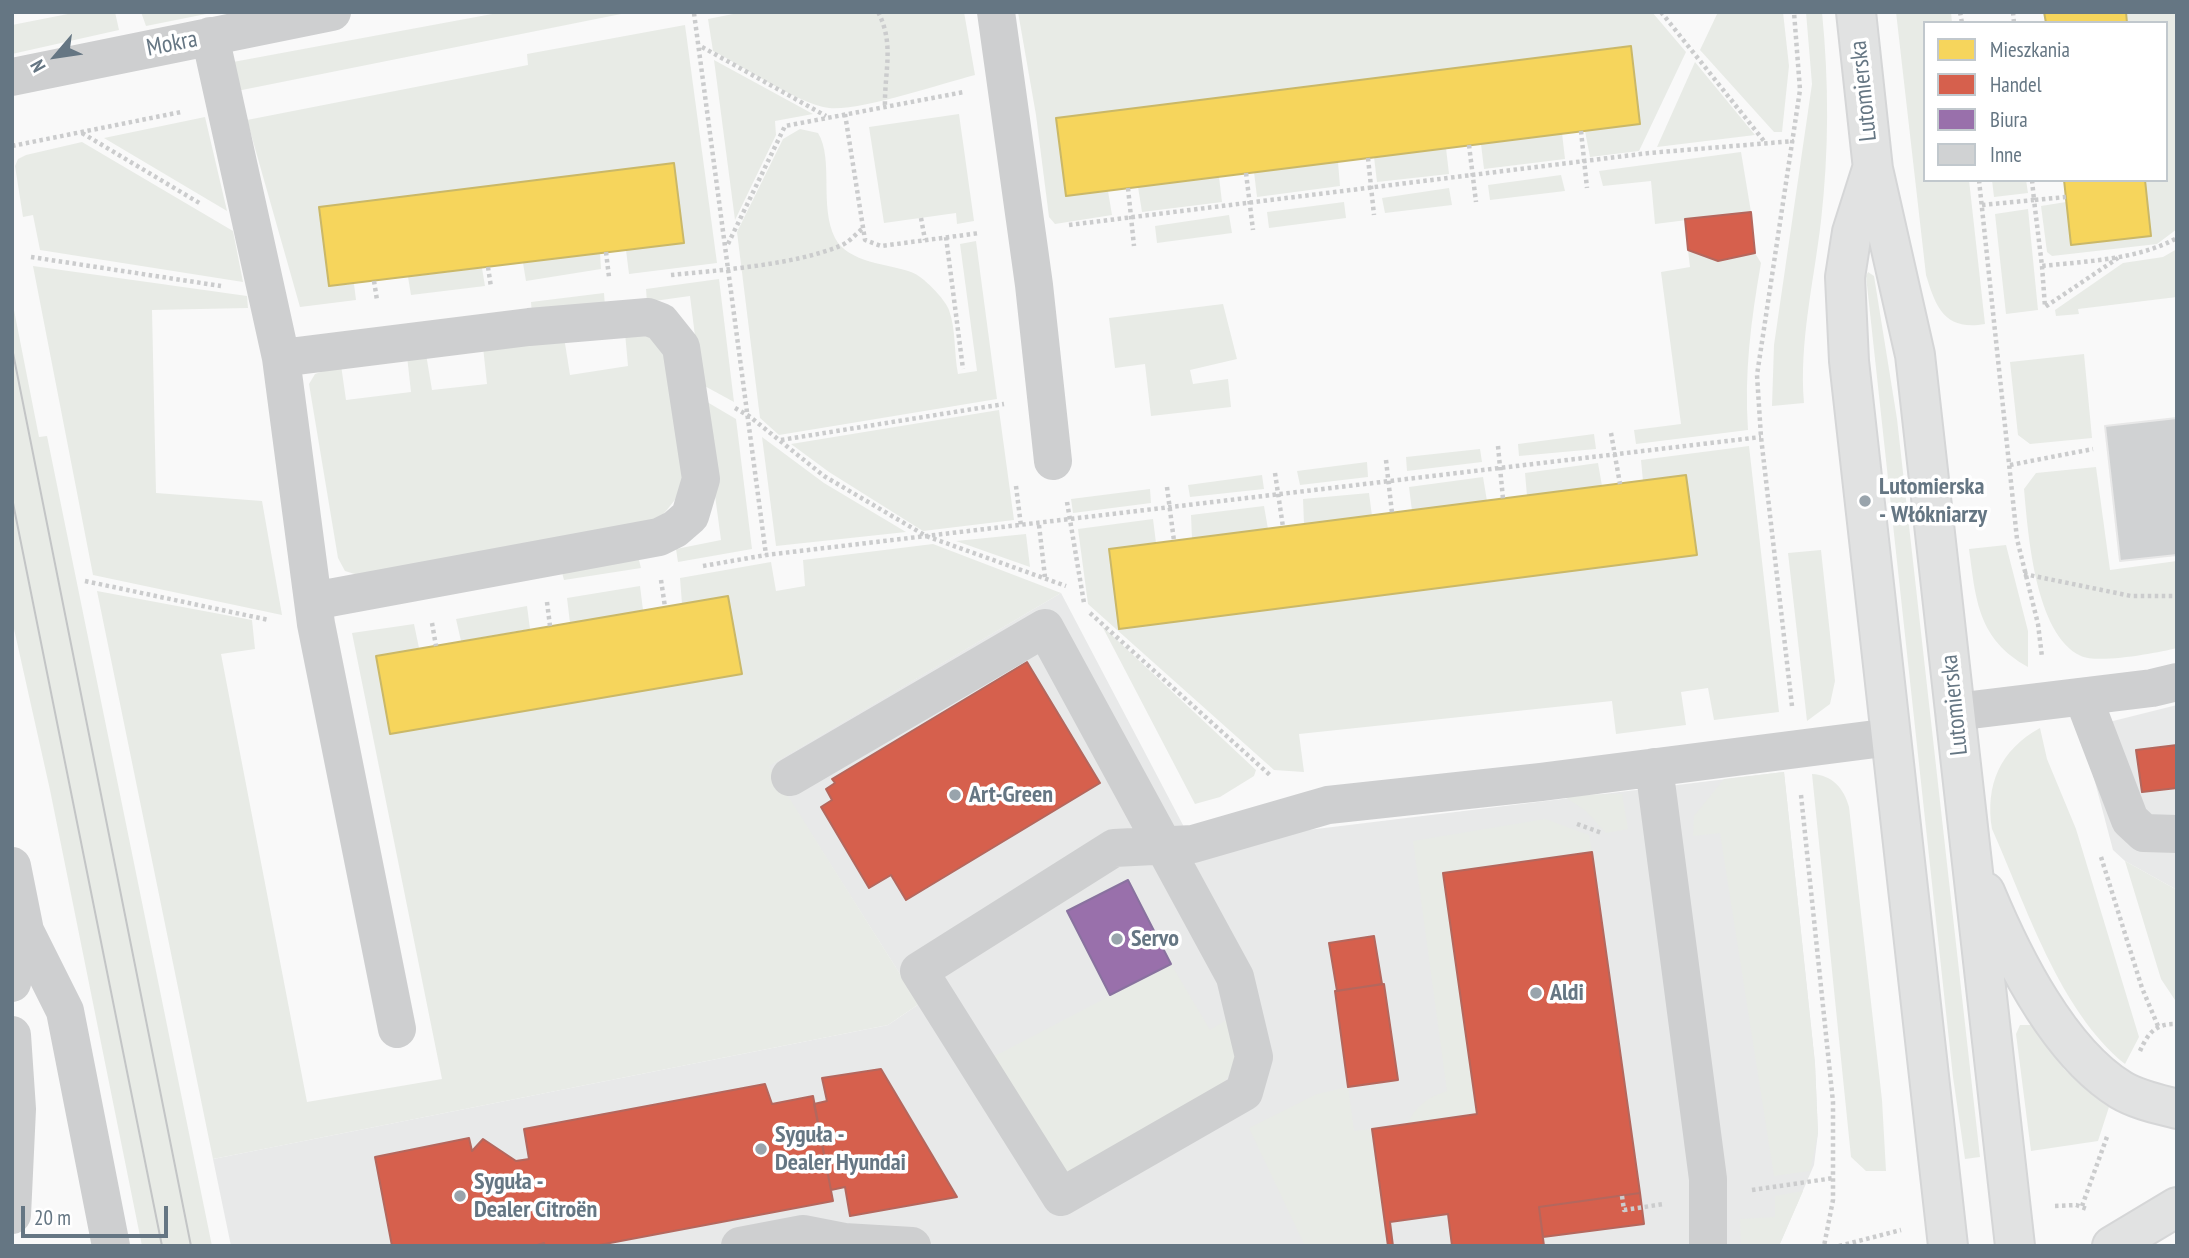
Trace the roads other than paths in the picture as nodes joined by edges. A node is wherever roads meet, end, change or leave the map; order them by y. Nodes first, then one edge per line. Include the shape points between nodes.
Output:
1 (332, 12) edge
2 (996, 12) edge
3 (1856, 12) edge
4 (210, 36) junction
5 (12, 77) edge
6 (1872, 169) junction
7 (281, 358) junction
8 (1053, 461) dead end
9 (315, 612) junction
10 (2177, 682) edge
11 (2083, 697) junction
12 (1955, 712) junction
13 (1891, 737) junction
14 (1654, 767) junction
15 (790, 777) dead end
16 (2177, 834) edge
17 (1164, 846) junction
18 (1972, 858) junction
19 (12, 866) edge
20 (25, 932) junction
21 (12, 983) edge
22 (397, 1029) dead end
23 (12, 1035) edge
24 (2177, 1108) edge
25 (2177, 1207) edge
26 (12, 1215) edge
27 (111, 1246) edge
28 (740, 1246) edge
29 (912, 1246) edge
30 (1708, 1246) edge
31 (1948, 1246) edge
32 (2015, 1246) edge
33 (2112, 1246) edge

1 - 4 street, Mokra
2 - 8 street
3 - 6 main road, Lutomierska
4 - 5 street, Mokra
4 - 7 street
6 - 12 main road, Lutomierska via 1915,355
6 - 13 main road, Lutomierska via 1852,232 1845,277 1849,361
7 - 9 street
7 - 9 street via 648,317 661,322 681,347 701,479 690,516 659,537
9 - 22 street
10 - 11 street
11 - 12 street
11 - 16 street via 2130,820 2144,833
12 - 18 main road, Lutomierska
13 - 14 street
13 - 31 main road, Lutomierska
14 - 17 street via 1328,805 1193,844
14 - 30 street via 1709,1179
15 - 17 street via 1045,628
17 - 17 street via 1114,848 919,971 1060,1197 1244,1092 1254,1057 1235,977
18 - 24 main road via 2028,977 2073,1047 2124,1091
18 - 32 main road, Lutomierska
19 - 20 street
20 - 21 street
20 - 27 street via 65,1011
23 - 26 street via 17,1109
25 - 33 main road
28 - 29 street via 803,1234

